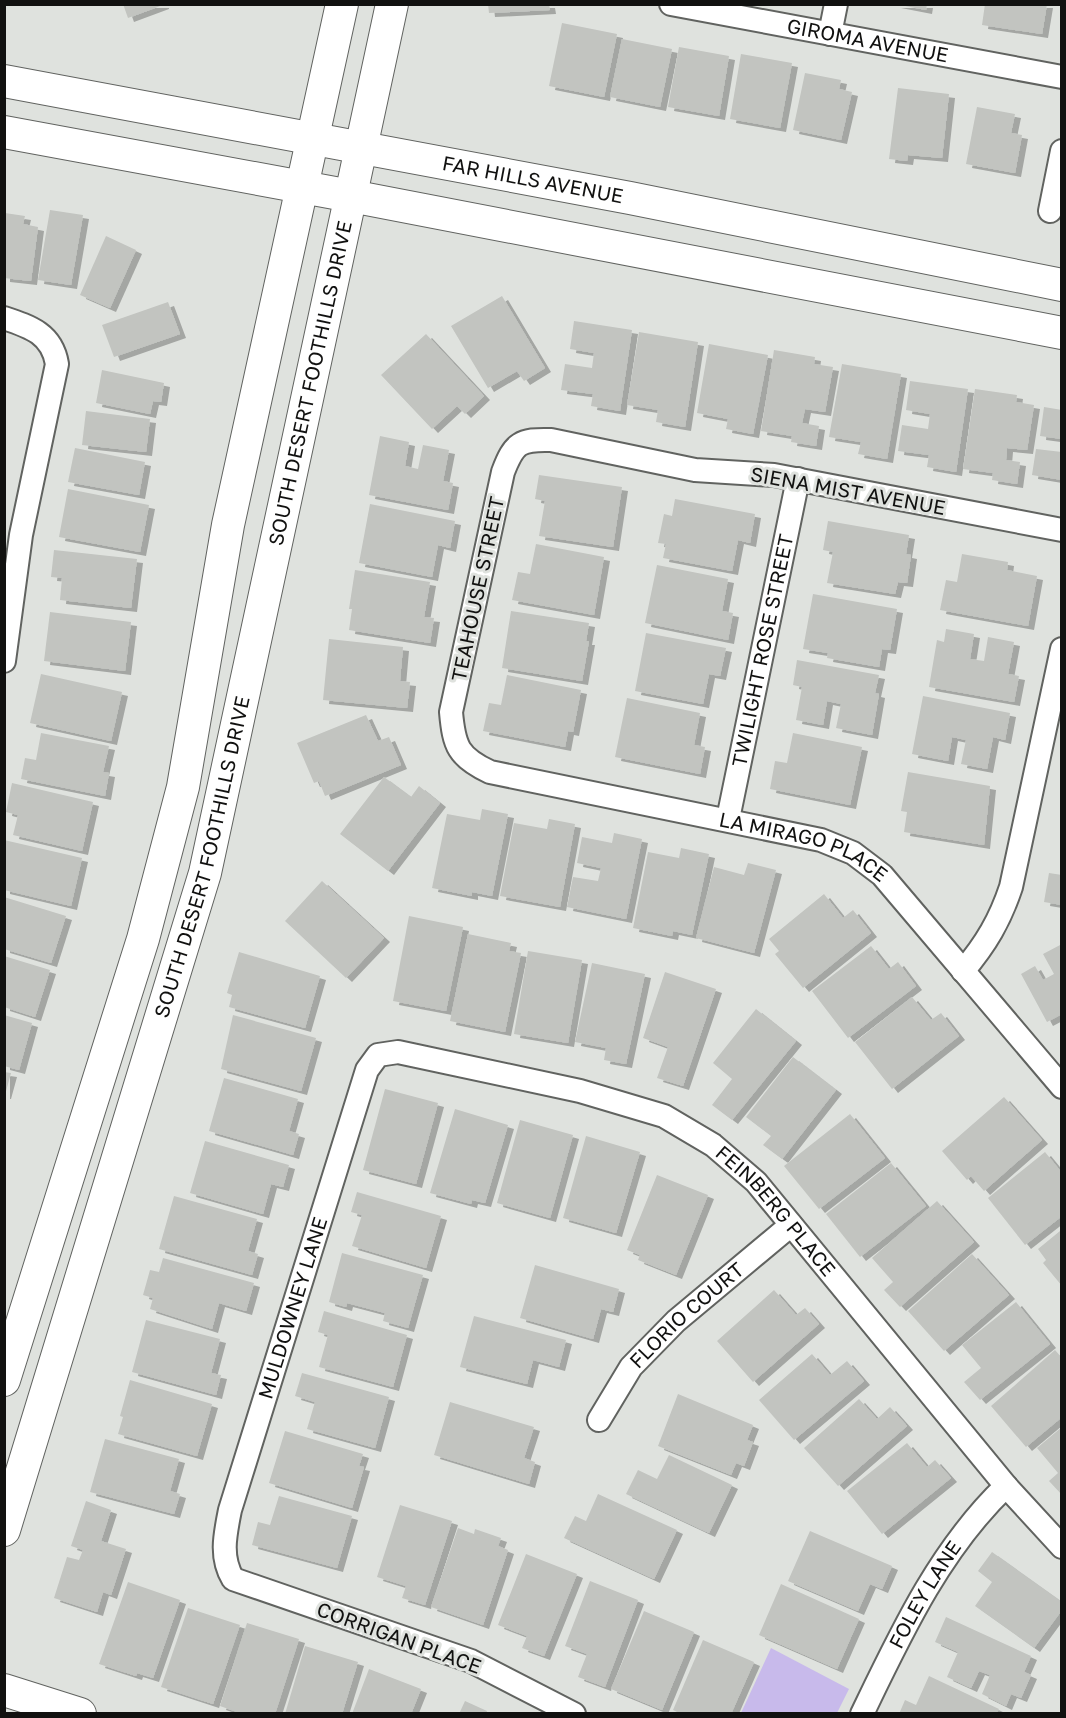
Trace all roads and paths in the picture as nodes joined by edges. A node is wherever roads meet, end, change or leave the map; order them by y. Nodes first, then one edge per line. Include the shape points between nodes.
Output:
1 (342, 4) edge
2 (392, 4) edge
3 (671, 4) edge
4 (836, 4) edge
5 (830, 34) junction
6 (1062, 77) edge
7 (4, 81) edge
8 (4, 132) edge
9 (1062, 151) edge
10 (306, 163) junction
11 (356, 172) junction
12 (1050, 211) dead end
13 (1062, 285) edge
14 (4, 318) edge
15 (1062, 333) edge
16 (527, 439) joint
17 (798, 479) junction
18 (1062, 530) edge
19 (8, 624) edge
20 (1062, 648) edge
21 (4, 661) edge
22 (458, 748) joint
23 (728, 819) junction
24 (963, 971) junction
25 (378, 1055) joint
26 (1062, 1087) edge
27 (791, 1225) junction
28 (4, 1380) edge
29 (599, 1420) dead end
30 (1006, 1486) junction
31 (4, 1530) edge
32 (1062, 1547) edge
33 (225, 1566) joint
34 (4, 1690) edge
35 (80, 1713) edge
36 (574, 1713) edge
37 (862, 1713) edge

1 - 10 main road, SOUTH DESERT FOOTHILLS DRIVE
2 - 11 main road, SOUTH DESERT FOOTHILLS DRIVE
3 - 5 street, GIROMA AVENUE
4 - 5 street
5 - 6 street, GIROMA AVENUE
7 - 10 main road, FAR HILLS AVENUE
8 - 10 main road, FAR HILLS AVENUE
9 - 12 street
10 - 11 main road, FAR HILLS AVENUE
10 - 11 main road, FAR HILLS AVENUE
10 - 28 main road, SOUTH DESERT FOOTHILLS DRIVE via 228,525 183,787 140,950
11 - 13 main road, FAR HILLS AVENUE via 835,238
11 - 15 main road, FAR HILLS AVENUE
11 - 31 main road, SOUTH DESERT FOOTHILLS DRIVE via 205,873
14 - 19 street via 32,328 51,343 57,364 21,536
16 - 17 street, SIENA MIST AVENUE via 551,440 695,470
16 - 22 street, TEAHOUSE STREET via 511,451 497,497 451,712
17 - 18 street, SIENA MIST AVENUE
17 - 23 street, TWILIGHT ROSE STREET
19 - 21 street
20 - 24 street via 1011,887 987,943
22 - 23 street, LA MIRAGO PLACE via 469,763 490,772
23 - 24 street, LA MIRAGO PLACE via 821,840 853,853 882,875
24 - 26 street, LA MIRAGO PLACE
25 - 27 street, FEINBERG PLACE via 398,1052 558,1086 619,1100 664,1116 713,1145 756,1182
25 - 33 street, MULDOWNEY LANE via 367,1070 230,1510
27 - 29 street, FLORIO COURT via 676,1321 631,1367
27 - 30 street, FEINBERG PLACE
30 - 32 street, FEINBERG PLACE
30 - 37 street, FOLEY LANE via 977,1513 943,1561
33 - 36 street, CORRIGAN PLACE via 233,1579 471,1661
34 - 35 main road

